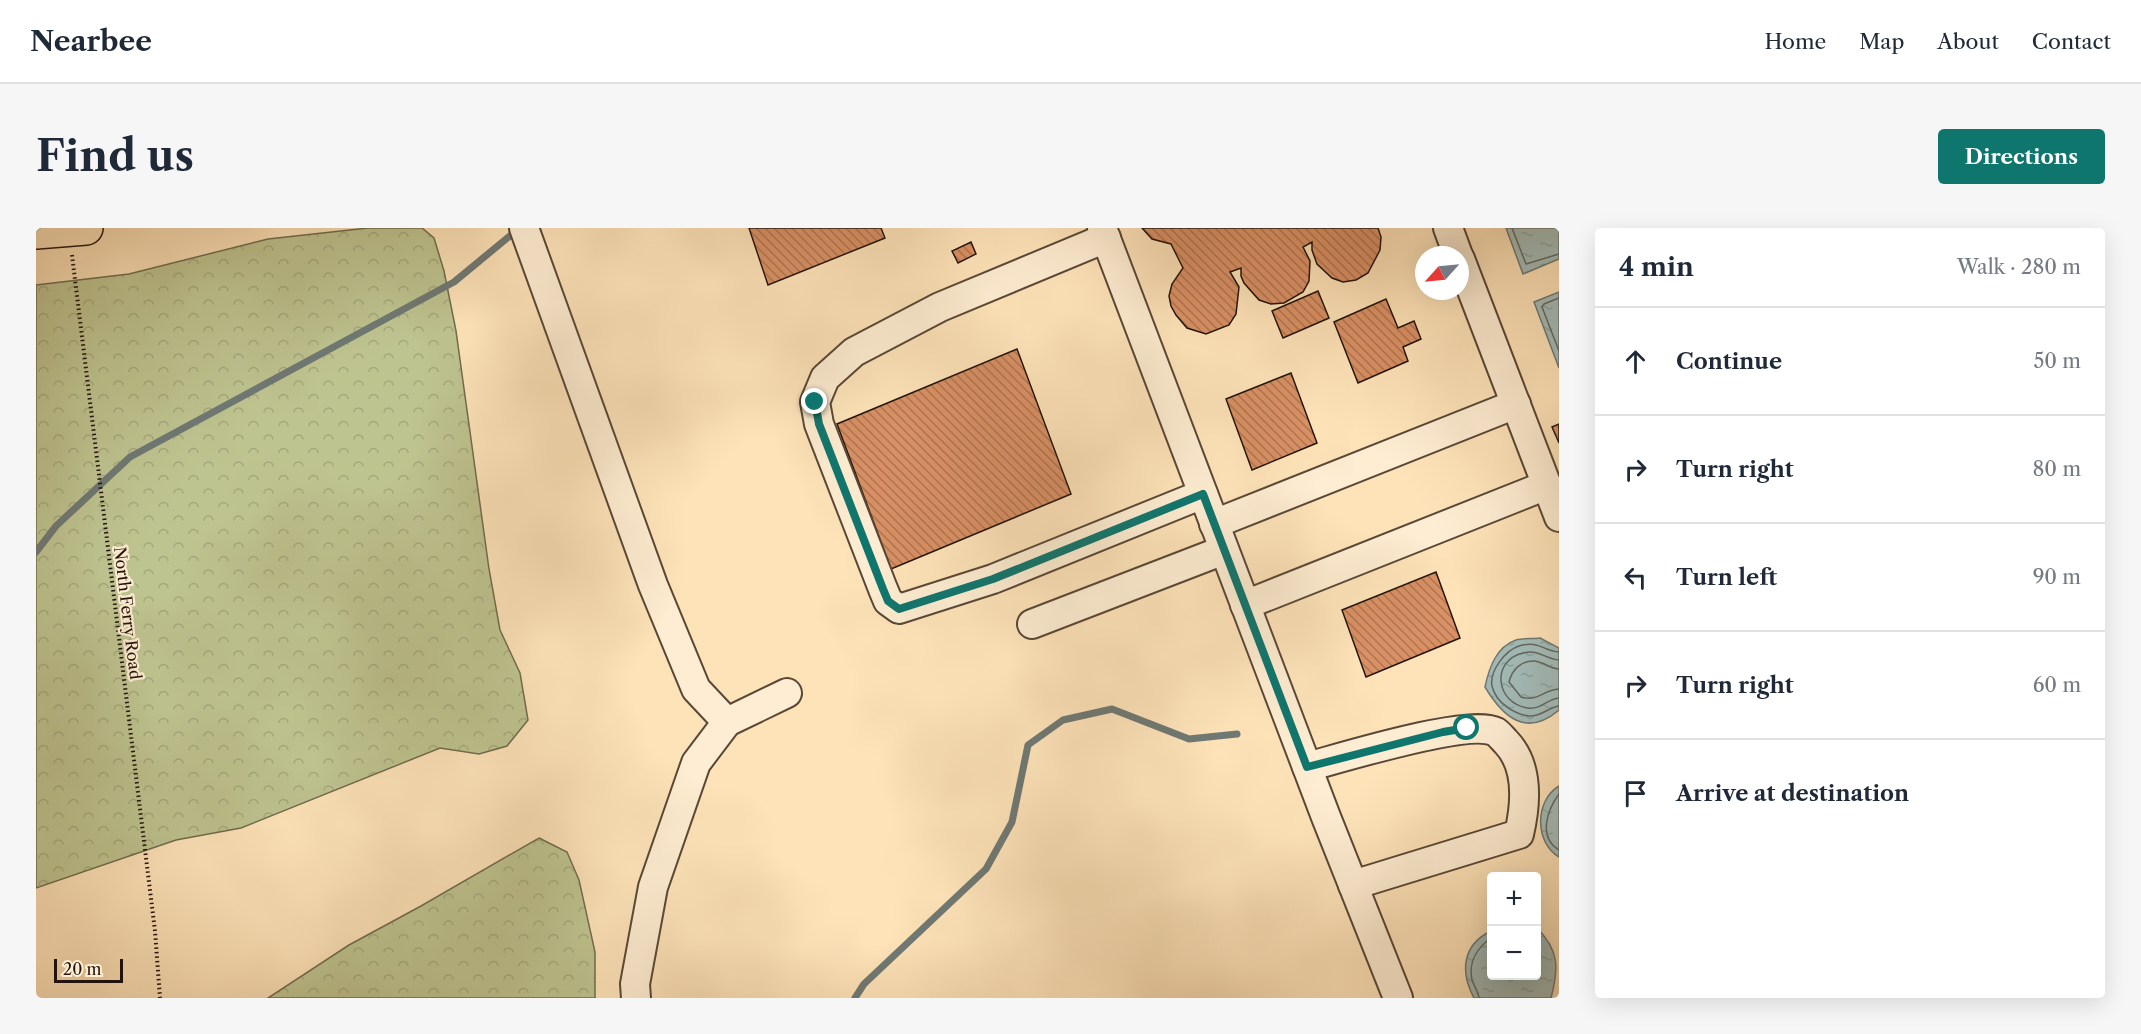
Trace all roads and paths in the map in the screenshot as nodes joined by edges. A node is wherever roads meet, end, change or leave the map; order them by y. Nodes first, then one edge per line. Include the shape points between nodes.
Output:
1 (524, 228) edge
2 (1448, 228) edge
3 (74, 229) edge
4 (36, 232) edge
5 (1104, 233) edge
6 (1455, 246) edge
7 (1469, 283) edge
8 (1516, 404) junction
9 (1547, 484) junction
10 (1203, 494) junction
11 (1559, 517) edge
12 (1219, 537) junction
13 (1245, 605) junction
14 (1032, 624) dead end
15 (787, 693) dead end
16 (727, 722) junction
17 (1307, 767) junction
18 (1353, 885) junction
19 (160, 998) edge
20 (636, 998) edge
21 (1398, 998) edge

1 - 16 lane via 653,585 696,689
2 - 6 lane
3 - 4 main road
3 - 19 path, North Ferry Road
5 - 10 lane
5 - 10 lane via 940,307 854,352 825,378 815,402 819,424 885,595 899,609 993,579
7 - 8 lane
8 - 9 lane
8 - 12 lane
9 - 11 lane
9 - 13 lane
10 - 12 lane
12 - 13 lane
12 - 14 lane
13 - 17 lane
15 - 16 lane
16 - 20 lane via 696,763 653,886 634,984
17 - 18 lane
17 - 18 lane via 1467,728 1496,732 1516,758 1522,774 1525,809 1519,834
18 - 21 lane

